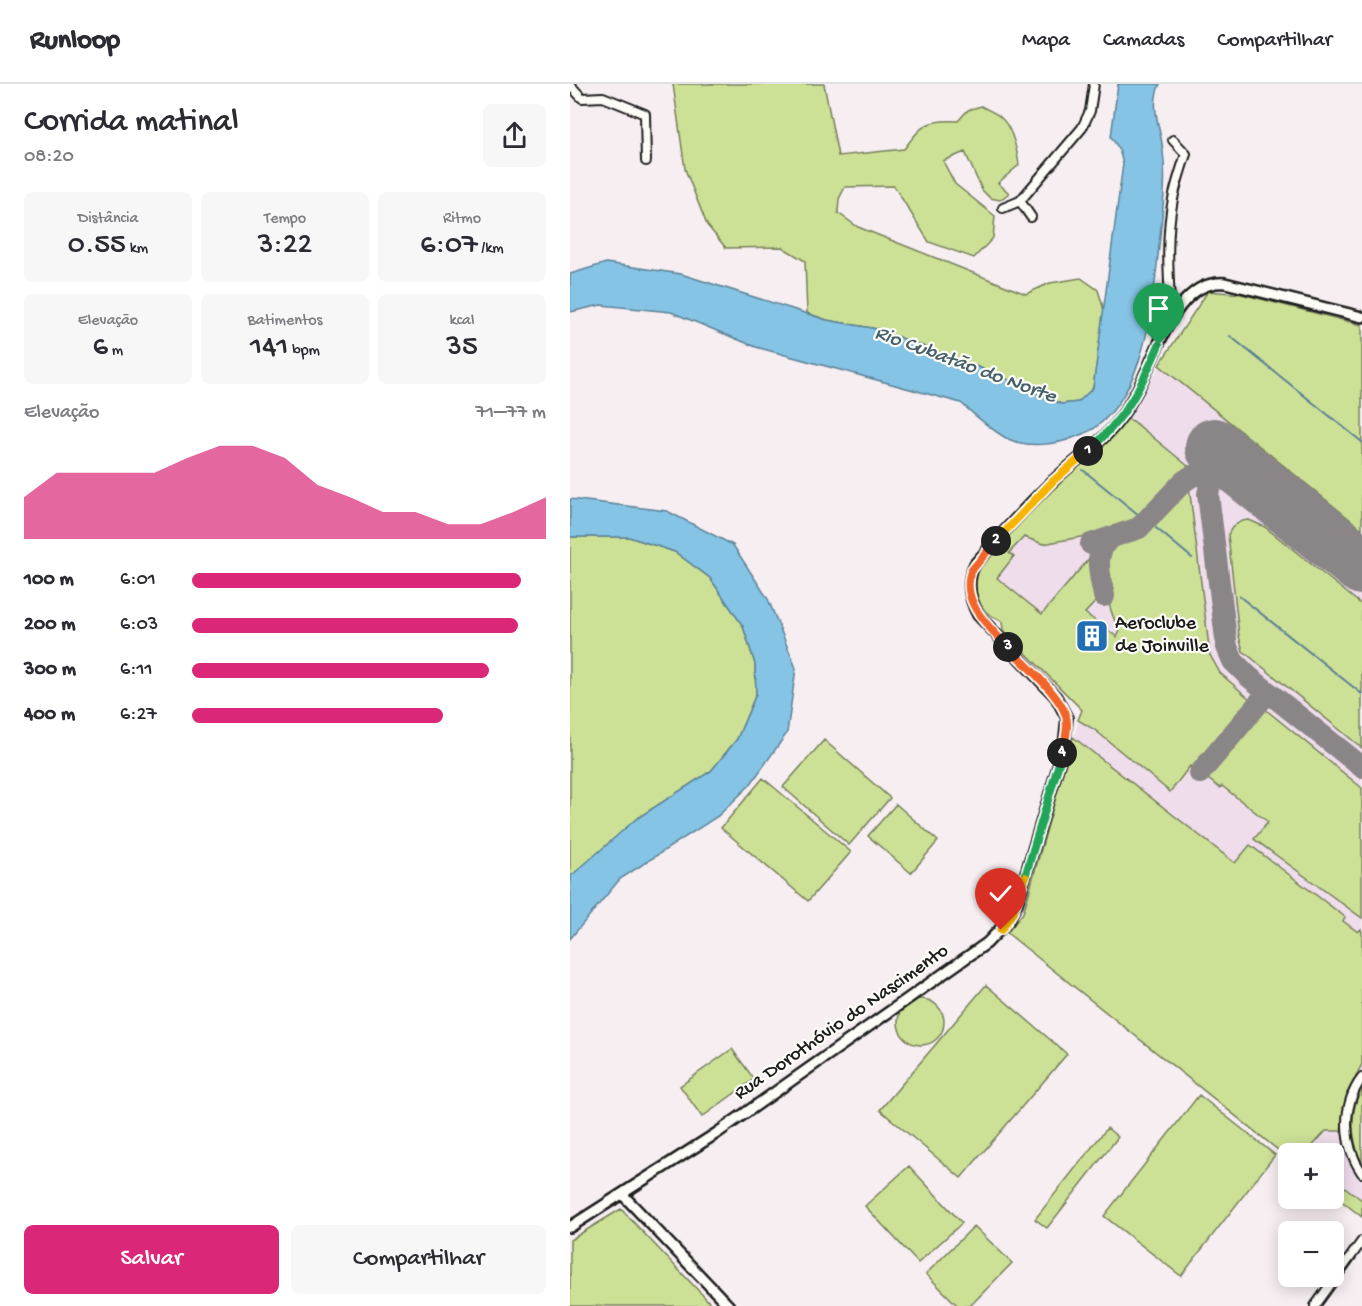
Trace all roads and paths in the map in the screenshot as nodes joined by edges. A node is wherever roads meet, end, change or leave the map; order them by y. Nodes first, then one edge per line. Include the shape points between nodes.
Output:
1 (1094, 84) edge
2 (570, 86) edge
3 (1173, 140) dead end
4 (646, 161) dead end
5 (1020, 201) junction
6 (1003, 208) dead end
7 (1030, 218) dead end
8 (1362, 318) edge
9 (1171, 321) junction
10 (1362, 1078) edge
11 (1362, 1173) edge
12 (623, 1195) junction
13 (570, 1227) edge
14 (1362, 1241) edge
15 (729, 1306) edge
16 (1315, 1306) edge

1 - 5 street via 1087,120
2 - 4 street via 582,98 603,97 645,114
3 - 9 street via 1186,154 1168,235
5 - 6 street
5 - 7 street
8 - 9 street via 1216,282 1196,290
9 - 12 street, Rua Dorothóvio do Nascimento via 1139,389 1114,426 1028,507 975,564 969,577 978,615 1056,697 1067,723 1064,747 1013,912 987,943
10 - 11 street via 1352,1096 1347,1124 1354,1159
12 - 13 street, Rua Dorothóvio do Nascimento
12 - 15 street
14 - 16 street

